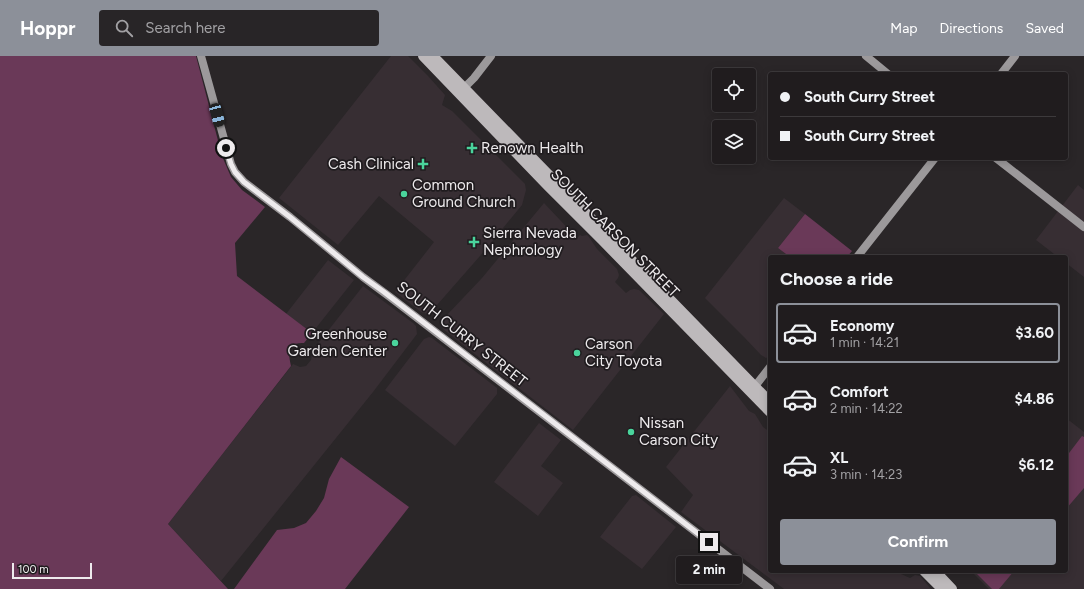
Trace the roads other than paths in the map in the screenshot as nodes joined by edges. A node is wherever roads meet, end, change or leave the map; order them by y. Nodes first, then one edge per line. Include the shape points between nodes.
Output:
1 (201, 56) edge
2 (423, 56) edge
3 (433, 56) edge
4 (491, 56) edge
5 (866, 56) edge
6 (1015, 56) edge
7 (886, 72) edge
8 (1003, 72) edge
9 (462, 90) junction
10 (933, 160) edge
11 (999, 160) edge
12 (1084, 227) edge
13 (859, 255) edge
14 (768, 370) edge
15 (752, 389) junction
16 (768, 401) edge
17 (768, 409) edge
18 (926, 573) edge
19 (936, 573) edge
20 (770, 589) edge
21 (942, 589) edge
22 (952, 589) edge

1 - 20 street, SOUTH CURRY STREET via 231,164 244,182 363,277
2 - 9 main road, SOUTH CARSON STREET
3 - 9 main road, SOUTH CARSON STREET
4 - 9 street
5 - 7 street
6 - 8 street
9 - 15 main road, SOUTH CARSON STREET
10 - 13 street
11 - 12 street
14 - 15 street
15 - 16 main road, SOUTH CARSON STREET
15 - 17 main road, SOUTH CARSON STREET
18 - 21 main road
19 - 22 main road

